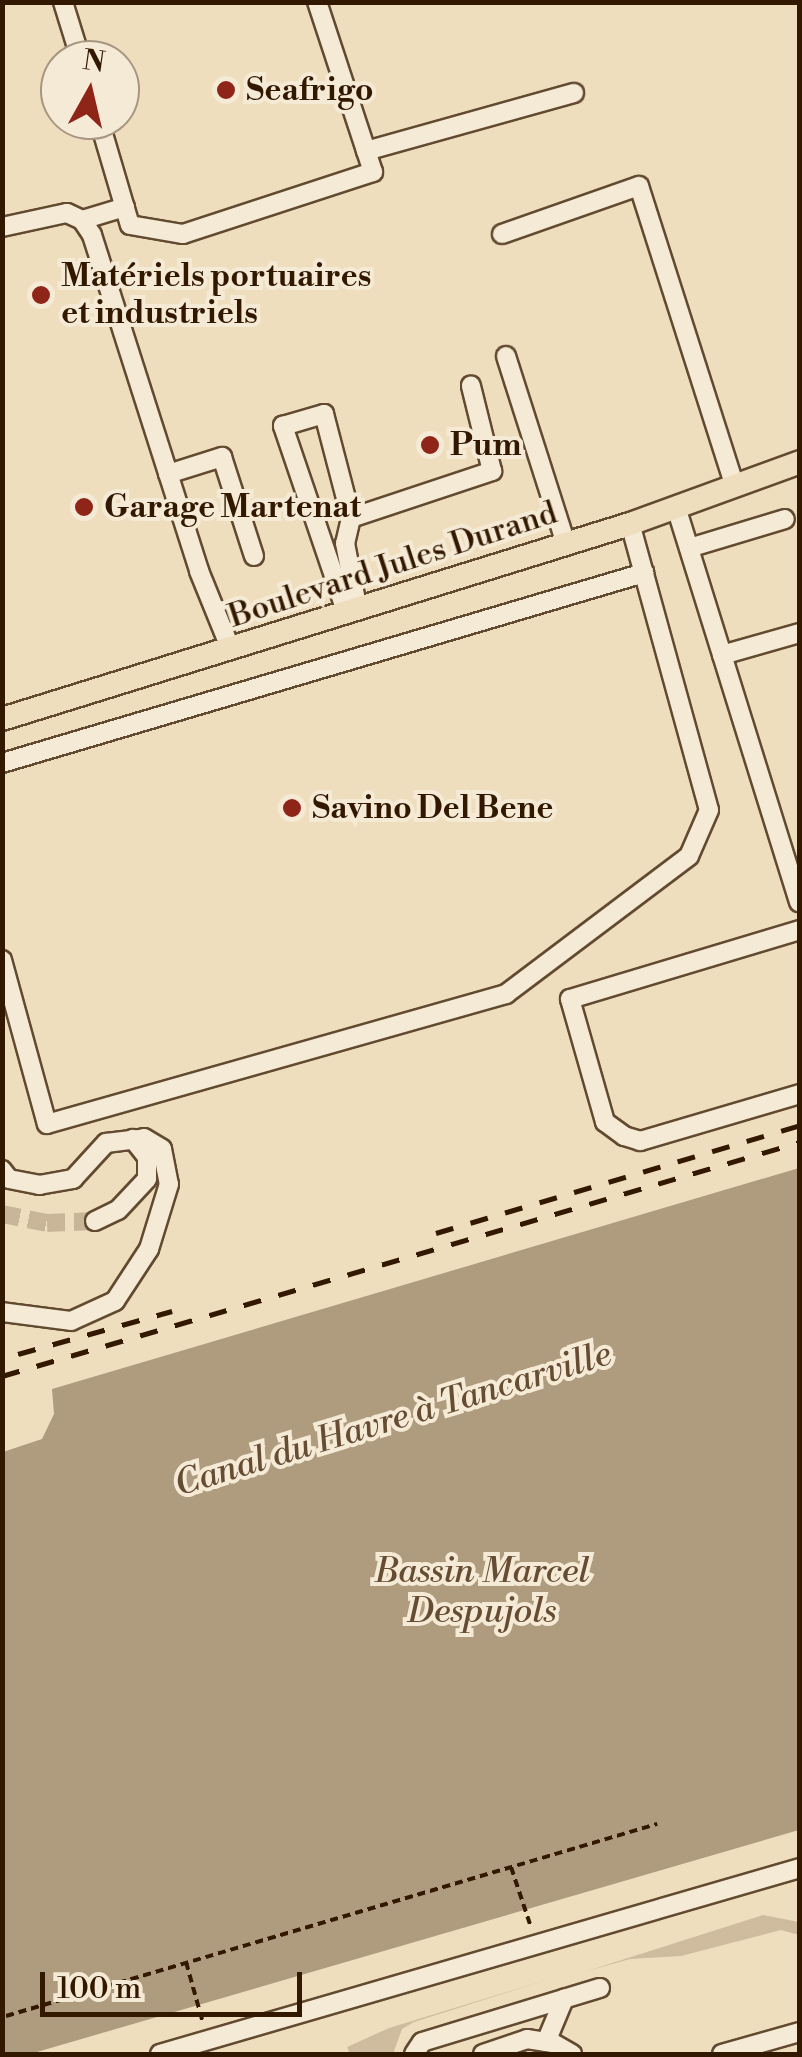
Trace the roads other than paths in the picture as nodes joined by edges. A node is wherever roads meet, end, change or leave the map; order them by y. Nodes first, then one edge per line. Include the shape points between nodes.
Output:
1 (64, 2) edge
2 (317, 2) edge
3 (75, 40) edge
4 (574, 93) dead end
5 (105, 140) edge
6 (366, 151) junction
7 (125, 207) junction
8 (82, 220) junction
9 (2, 227) edge
10 (502, 234) dead end
11 (506, 356) dead end
12 (471, 386) dead end
13 (800, 462) edge
14 (168, 474) junction
15 (735, 486) junction
16 (676, 507) junction
17 (351, 518) junction
18 (786, 519) dead end
19 (630, 524) junction
20 (566, 544) junction
21 (689, 548) junction
22 (254, 556) dead end
23 (644, 574) junction
24 (352, 612) junction
25 (800, 632) edge
26 (230, 650) junction
27 (722, 655) junction
28 (2, 719) edge
29 (2, 764) edge
30 (799, 902) edge
31 (800, 930) edge
32 (2, 960) edge
33 (800, 1094) edge
34 (133, 1139) junction
35 (2, 1170) edge
36 (95, 1221) tunnel mouth
37 (2, 1312) edge
38 (800, 1868) edge
39 (600, 1988) dead end
40 (564, 1999) junction
41 (800, 2032) edge
42 (546, 2042) junction
43 (160, 2054) edge
44 (414, 2054) edge
45 (483, 2054) edge
46 (572, 2054) edge
47 (722, 2054) edge

1 - 3 street
2 - 6 street
4 - 6 street
5 - 7 street
6 - 7 street via 373,172 184,234 130,224
7 - 8 street
8 - 9 street via 46,214
8 - 14 street
10 - 15 street via 639,186
11 - 20 street
12 - 17 street via 492,471
13 - 15 main road, Boulevard Jules Durand
14 - 22 street via 222,456
14 - 26 street
15 - 16 main road, Boulevard Jules Durand
16 - 19 main road, Boulevard Jules Durand
16 - 21 street
17 - 24 street via 345,543
17 - 24 street via 324,414 283,426
18 - 21 street
19 - 20 main road, Boulevard Jules Durand
19 - 23 street
20 - 24 main road, Boulevard Jules Durand
21 - 27 street
23 - 29 street
23 - 32 street via 709,810 689,856 506,994 47,1124
24 - 26 main road, Boulevard Jules Durand
25 - 27 street
26 - 28 main road, Boulevard Jules Durand
27 - 30 street
31 - 33 street via 570,999 605,1122 624,1136 640,1140
34 - 35 street via 106,1142 73,1179 39,1185
34 - 36 street via 147,1157 147,1179 118,1210
34 - 37 street via 162,1149 169,1184 148,1250 115,1302 70,1320
38 - 43 street
39 - 40 street
40 - 42 street
40 - 44 street via 422,2042
41 - 47 street
42 - 45 street via 527,2039
42 - 46 street

